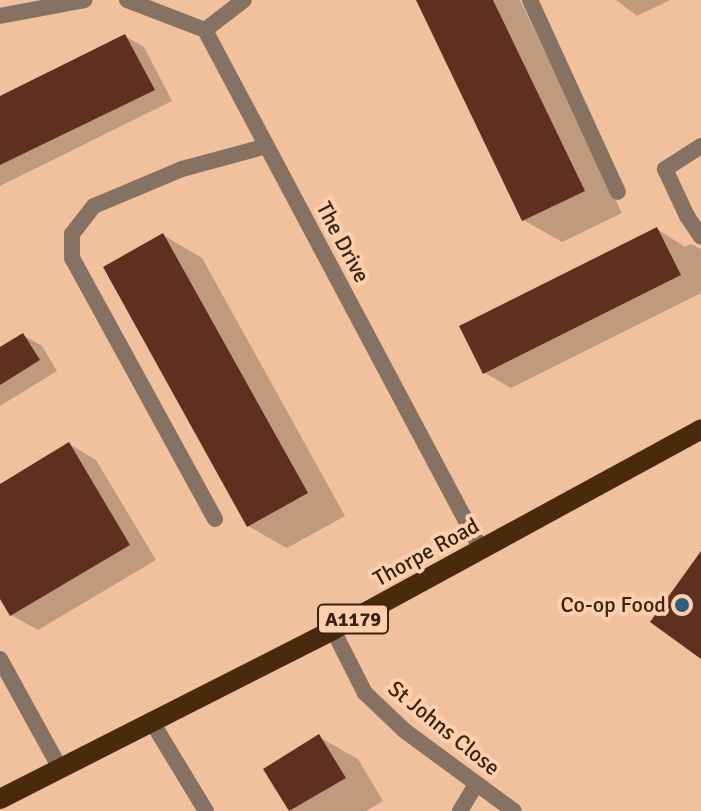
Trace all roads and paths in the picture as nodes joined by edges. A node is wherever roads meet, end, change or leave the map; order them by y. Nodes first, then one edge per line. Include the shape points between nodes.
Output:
1 (85, 0) edge
2 (127, 0) edge
3 (244, 0) edge
4 (530, 0) edge
5 (0, 16) edge
6 (205, 30) junction
7 (267, 146) junction
8 (701, 146) edge
9 (618, 192) dead end
10 (701, 237) edge
11 (701, 429) edge
12 (215, 519) dead end
13 (481, 549) junction
14 (333, 630) junction
15 (0, 659) edge
16 (152, 722) junction
17 (60, 768) junction
18 (476, 784) junction
19 (0, 799) edge
20 (206, 811) edge
21 (460, 811) edge
22 (514, 811) edge

1 - 5 street
2 - 6 street
3 - 6 street
4 - 9 street
6 - 7 street, The Drive
7 - 12 street via 182,169 94,206 72,234 72,258
7 - 13 street, The Drive
8 - 10 street via 665,169
11 - 13 main road, Thorpe Road / A1179
13 - 14 main road, Thorpe Road / A1179
14 - 16 main road, Thorpe Road / A1179
14 - 18 street, St Johns Close via 365,693 405,731
15 - 17 street
16 - 17 main road, Thorpe Road / A1179
16 - 20 street
17 - 19 main road, Thorpe Road / A1179
18 - 21 street
18 - 22 street, St Johns Close

